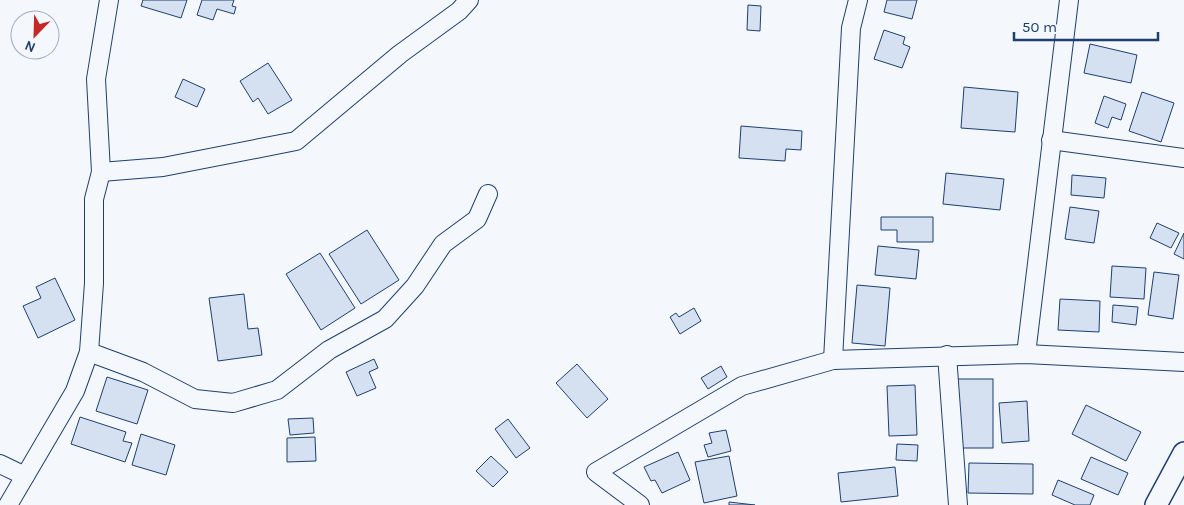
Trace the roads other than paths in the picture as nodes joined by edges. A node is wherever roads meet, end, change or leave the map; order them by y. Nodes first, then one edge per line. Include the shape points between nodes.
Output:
1 (109, 0) edge
2 (469, 0) edge
3 (858, 0) edge
4 (1069, 0) edge
5 (1051, 140) junction
6 (1184, 158) edge
7 (101, 172) junction
8 (488, 194) dead end
9 (89, 352) junction
10 (1026, 354) junction
11 (947, 355) junction
12 (833, 360) junction
13 (1184, 362) edge
14 (1184, 453) edge
15 (0, 464) edge
16 (25, 476) junction
17 (8, 505) edge
18 (640, 505) edge
19 (958, 505) edge
20 (1156, 505) edge

1 - 7 street via 96,79
2 - 7 street via 296,141 163,167
3 - 12 street via 851,28
4 - 5 street
5 - 6 street
5 - 10 street
7 - 9 street via 94,199 94,283
8 - 9 street via 477,220 443,244 415,286 385,319 329,350 277,390 233,403 195,399 143,372
9 - 16 street via 75,390
10 - 11 street
10 - 13 street
11 - 12 street
11 - 19 street
12 - 18 street via 742,386 596,472
14 - 20 street
15 - 16 street
16 - 17 street

